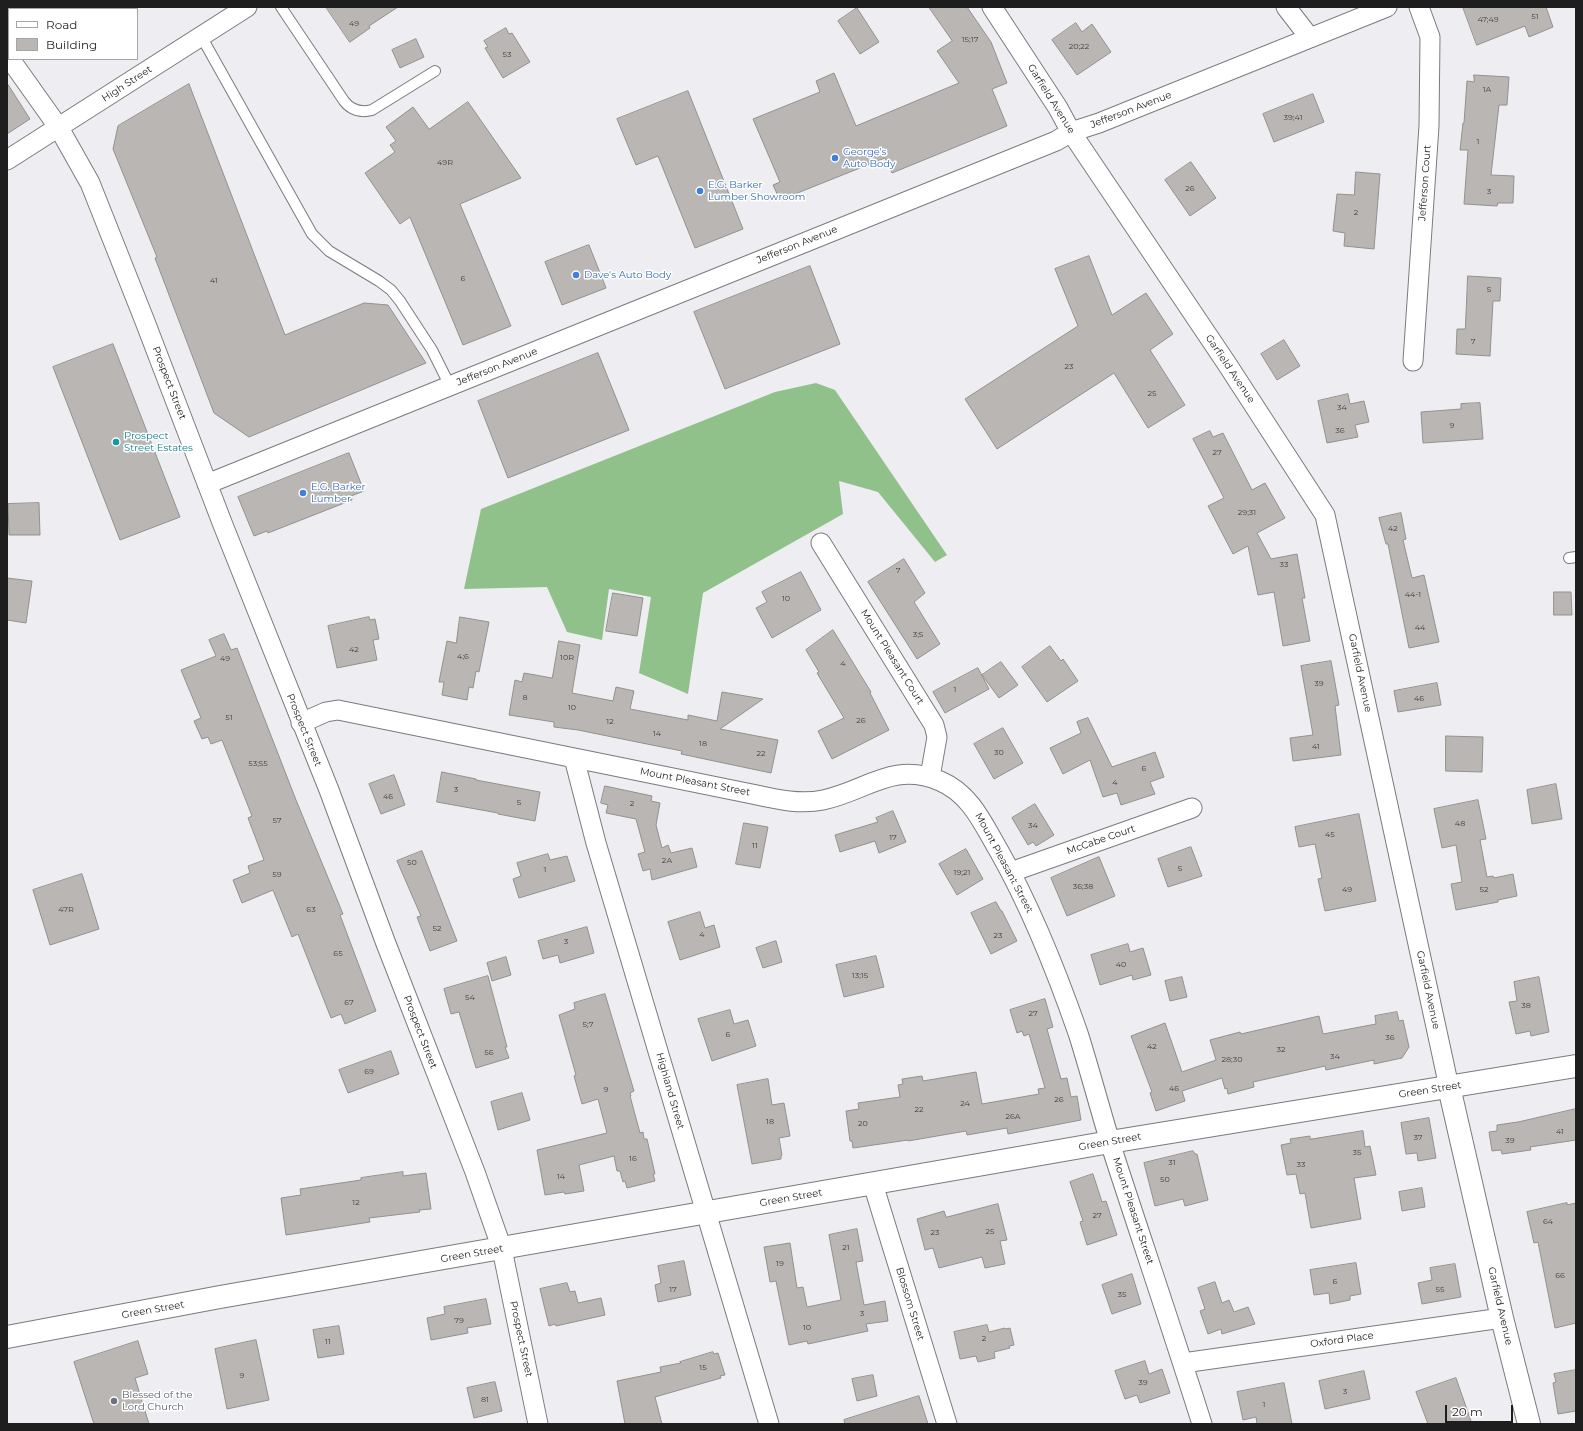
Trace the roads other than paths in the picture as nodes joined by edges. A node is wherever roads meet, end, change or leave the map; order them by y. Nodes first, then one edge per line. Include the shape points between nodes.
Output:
1 (247, 7) edge
2 (281, 7) edge
3 (992, 7) edge
4 (1286, 7) edge
5 (1387, 7) edge
6 (1419, 7) edge
7 (201, 36) junction
8 (1310, 38) junction
9 (11, 60) edge
10 (435, 71) dead end
11 (59, 128) junction
12 (1071, 132) junction
13 (7, 160) edge
14 (1412, 360) dead end
15 (450, 386) junction
16 (207, 484) junction
17 (822, 543) dead end
18 (301, 723) junction
19 (574, 758) junction
20 (930, 777) junction
21 (1192, 808) dead end
22 (1010, 872) junction
23 (1576, 1066) edge
24 (1449, 1087) junction
25 (1110, 1142) junction
26 (873, 1184) junction
27 (706, 1213) junction
28 (502, 1249) junction
29 (1502, 1318) junction
30 (7, 1337) edge
31 (1183, 1363) junction
32 (538, 1424) edge
33 (769, 1424) edge
34 (947, 1424) edge
35 (1202, 1424) edge
36 (1529, 1424) edge

1 - 7 street, High Street
2 - 10 lane via 344,101 354,109 372,110
3 - 12 street, Garfield Avenue
4 - 8 street
5 - 8 street, Jefferson Avenue
6 - 14 street, Jefferson Court via 1430,37 1429,126
7 - 11 street, High Street
7 - 15 lane via 312,234 329,251 391,290 432,350
8 - 12 street, Jefferson Avenue
9 - 11 street, Prospect Street
11 - 13 street, High Street
11 - 16 street, Prospect Street via 90,183
12 - 15 street, Jefferson Avenue via 1048,144
12 - 24 street, Garfield Avenue via 1325,515
15 - 16 street, Jefferson Avenue
16 - 18 street, Prospect Street
17 - 20 street, Mount Pleasant Court via 934,725 937,737
18 - 19 street, Mount Pleasant Street via 326,712 338,710
18 - 28 street, Prospect Street via 475,1172
19 - 20 street, Mount Pleasant Street via 801,802 834,798 889,776 914,774
19 - 27 street, Highland Street
20 - 22 street, Mount Pleasant Street via 952,787 970,803
21 - 22 street, McCabe Court
22 - 25 street, Mount Pleasant Street via 1051,958 1078,1034
23 - 24 street, Green Street
24 - 25 street, Green Street
24 - 29 street, Garfield Avenue
25 - 26 street, Green Street
25 - 31 street, Mount Pleasant Street
26 - 27 street, Green Street
26 - 34 street, Blossom Street
27 - 28 street, Green Street
27 - 33 street, Highland Street
28 - 30 street, Green Street
28 - 32 street, Prospect Street
29 - 31 street, Oxford Place
29 - 36 street, Garfield Avenue
31 - 35 street, Mount Pleasant Street

